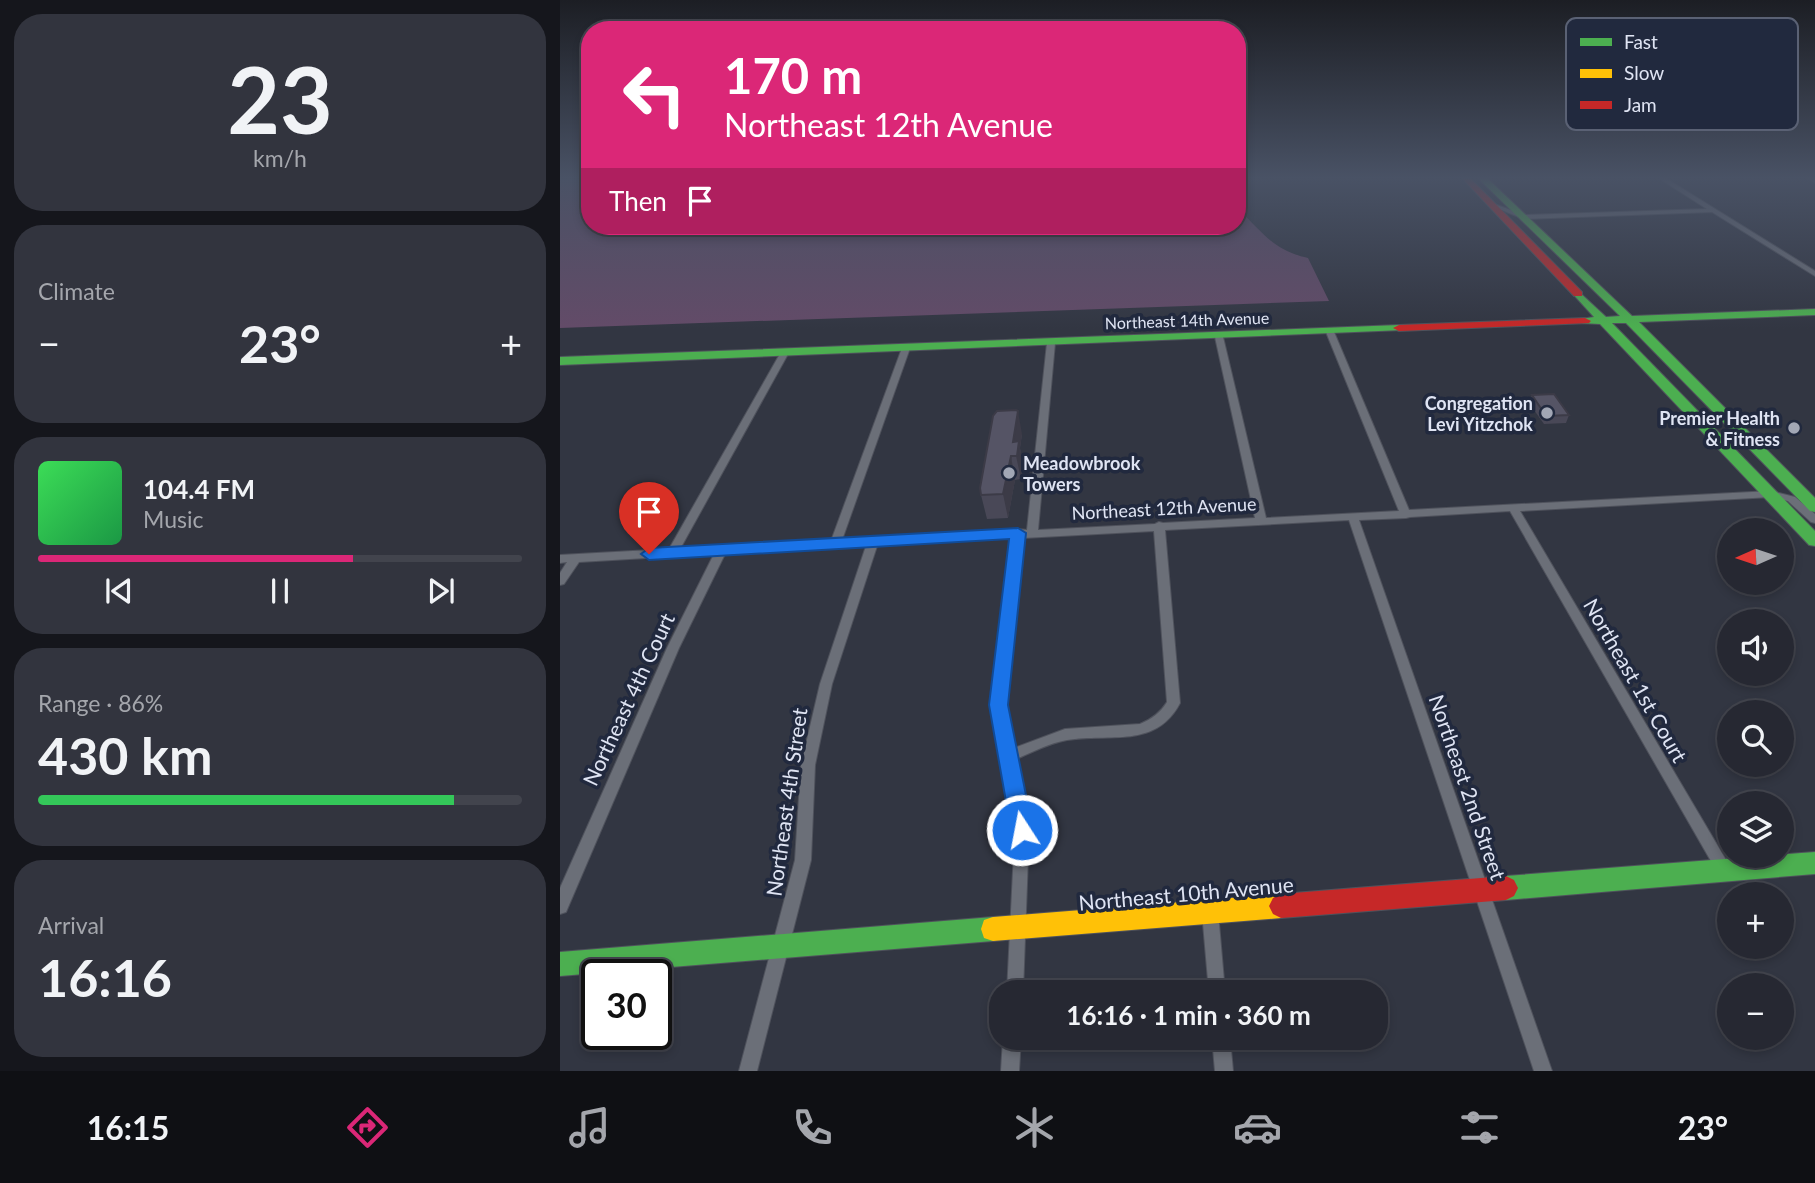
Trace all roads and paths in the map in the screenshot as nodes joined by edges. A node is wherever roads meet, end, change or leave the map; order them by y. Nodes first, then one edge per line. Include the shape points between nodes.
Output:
1 (1516, 229) edge
2 (1530, 229) edge
3 (1537, 229) edge
4 (1746, 229) edge
5 (1542, 234) junction
6 (1815, 274) edge
7 (1815, 312) edge
8 (1630, 320) junction
9 (1606, 321) junction
10 (1330, 332) junction
11 (1219, 337) junction
12 (1051, 343) junction
13 (906, 348) junction
14 (785, 354) junction
15 (560, 361) edge
16 (1708, 427) junction
17 (1800, 492) junction
18 (1771, 494) junction
19 (1815, 507) edge
20 (1514, 509) junction
21 (1406, 515) junction
22 (1353, 517) junction
23 (1261, 520) junction
24 (1815, 520) edge
25 (1159, 526) junction
26 (1025, 533) junction
27 (873, 541) junction
28 (1815, 541) edge
29 (835, 544) junction
30 (723, 550) junction
31 (673, 552) junction
32 (576, 558) junction
33 (560, 559) edge
34 (560, 581) edge
35 (1007, 756) junction
36 (1815, 863) edge
37 (1724, 870) junction
38 (1482, 891) junction
39 (560, 906) edge
40 (1210, 912) junction
41 (1020, 927) junction
42 (783, 946) junction
43 (560, 964) edge
44 (1016, 980) edge
45 (1216, 980) edge
46 (1011, 1050) edge
47 (1222, 1050) edge
48 (748, 1071) edge
49 (1010, 1071) edge
50 (1224, 1071) edge
51 (1542, 1071) edge

1 - 9 street
2 - 5 street
3 - 5 street
4 - 6 street
5 - 8 street
7 - 8 street, Northeast 14th Avenue
8 - 9 street, Northeast 14th Avenue
8 - 17 street
9 - 10 street, Northeast 14th Avenue
9 - 16 street
10 - 11 street, Northeast 14th Avenue
10 - 21 street
11 - 12 street, Northeast 14th Avenue
11 - 23 street
12 - 13 street, Northeast 14th Avenue
12 - 26 street
13 - 14 street, Northeast 14th Avenue
13 - 29 street
14 - 15 street, Northeast 14th Avenue
14 - 31 street
16 - 17 street via 1729,439 1776,483
16 - 18 street
17 - 19 street
18 - 20 street, Northeast 12th Avenue
18 - 24 street via 1791,499
18 - 28 street
20 - 21 street, Northeast 12th Avenue
20 - 37 street, Northeast 1st Court
21 - 22 street, Northeast 12th Avenue
22 - 23 street, Northeast 12th Avenue
22 - 38 street, Northeast 2nd Street
23 - 25 street, Northeast 12th Avenue
25 - 26 street, Northeast 12th Avenue
25 - 35 street via 1174,703 1165,720 1144,730 1064,736
26 - 27 street, Northeast 12th Avenue
26 - 35 street via 999,705
27 - 29 street, Northeast 12th Avenue
27 - 42 street, Northeast 4th Street via 825,684 808,765 803,860
29 - 30 street, Northeast 12th Avenue
30 - 31 street, Northeast 12th Avenue
30 - 39 street, Northeast 4th Court via 673,648
31 - 32 street, Northeast 12th Avenue
32 - 33 street, Northeast 12th Avenue
32 - 34 street
35 - 41 street via 1022,830
36 - 37 street, Northeast 10th Avenue
37 - 38 street, Northeast 10th Avenue
38 - 40 street, Northeast 10th Avenue
38 - 51 street, Northeast 2nd Street
40 - 41 street, Northeast 10th Avenue
40 - 45 street
41 - 42 street, Northeast 10th Avenue
41 - 44 street
42 - 43 street, Northeast 10th Avenue
42 - 48 street, Northeast 4th Street
46 - 49 street
47 - 50 street

